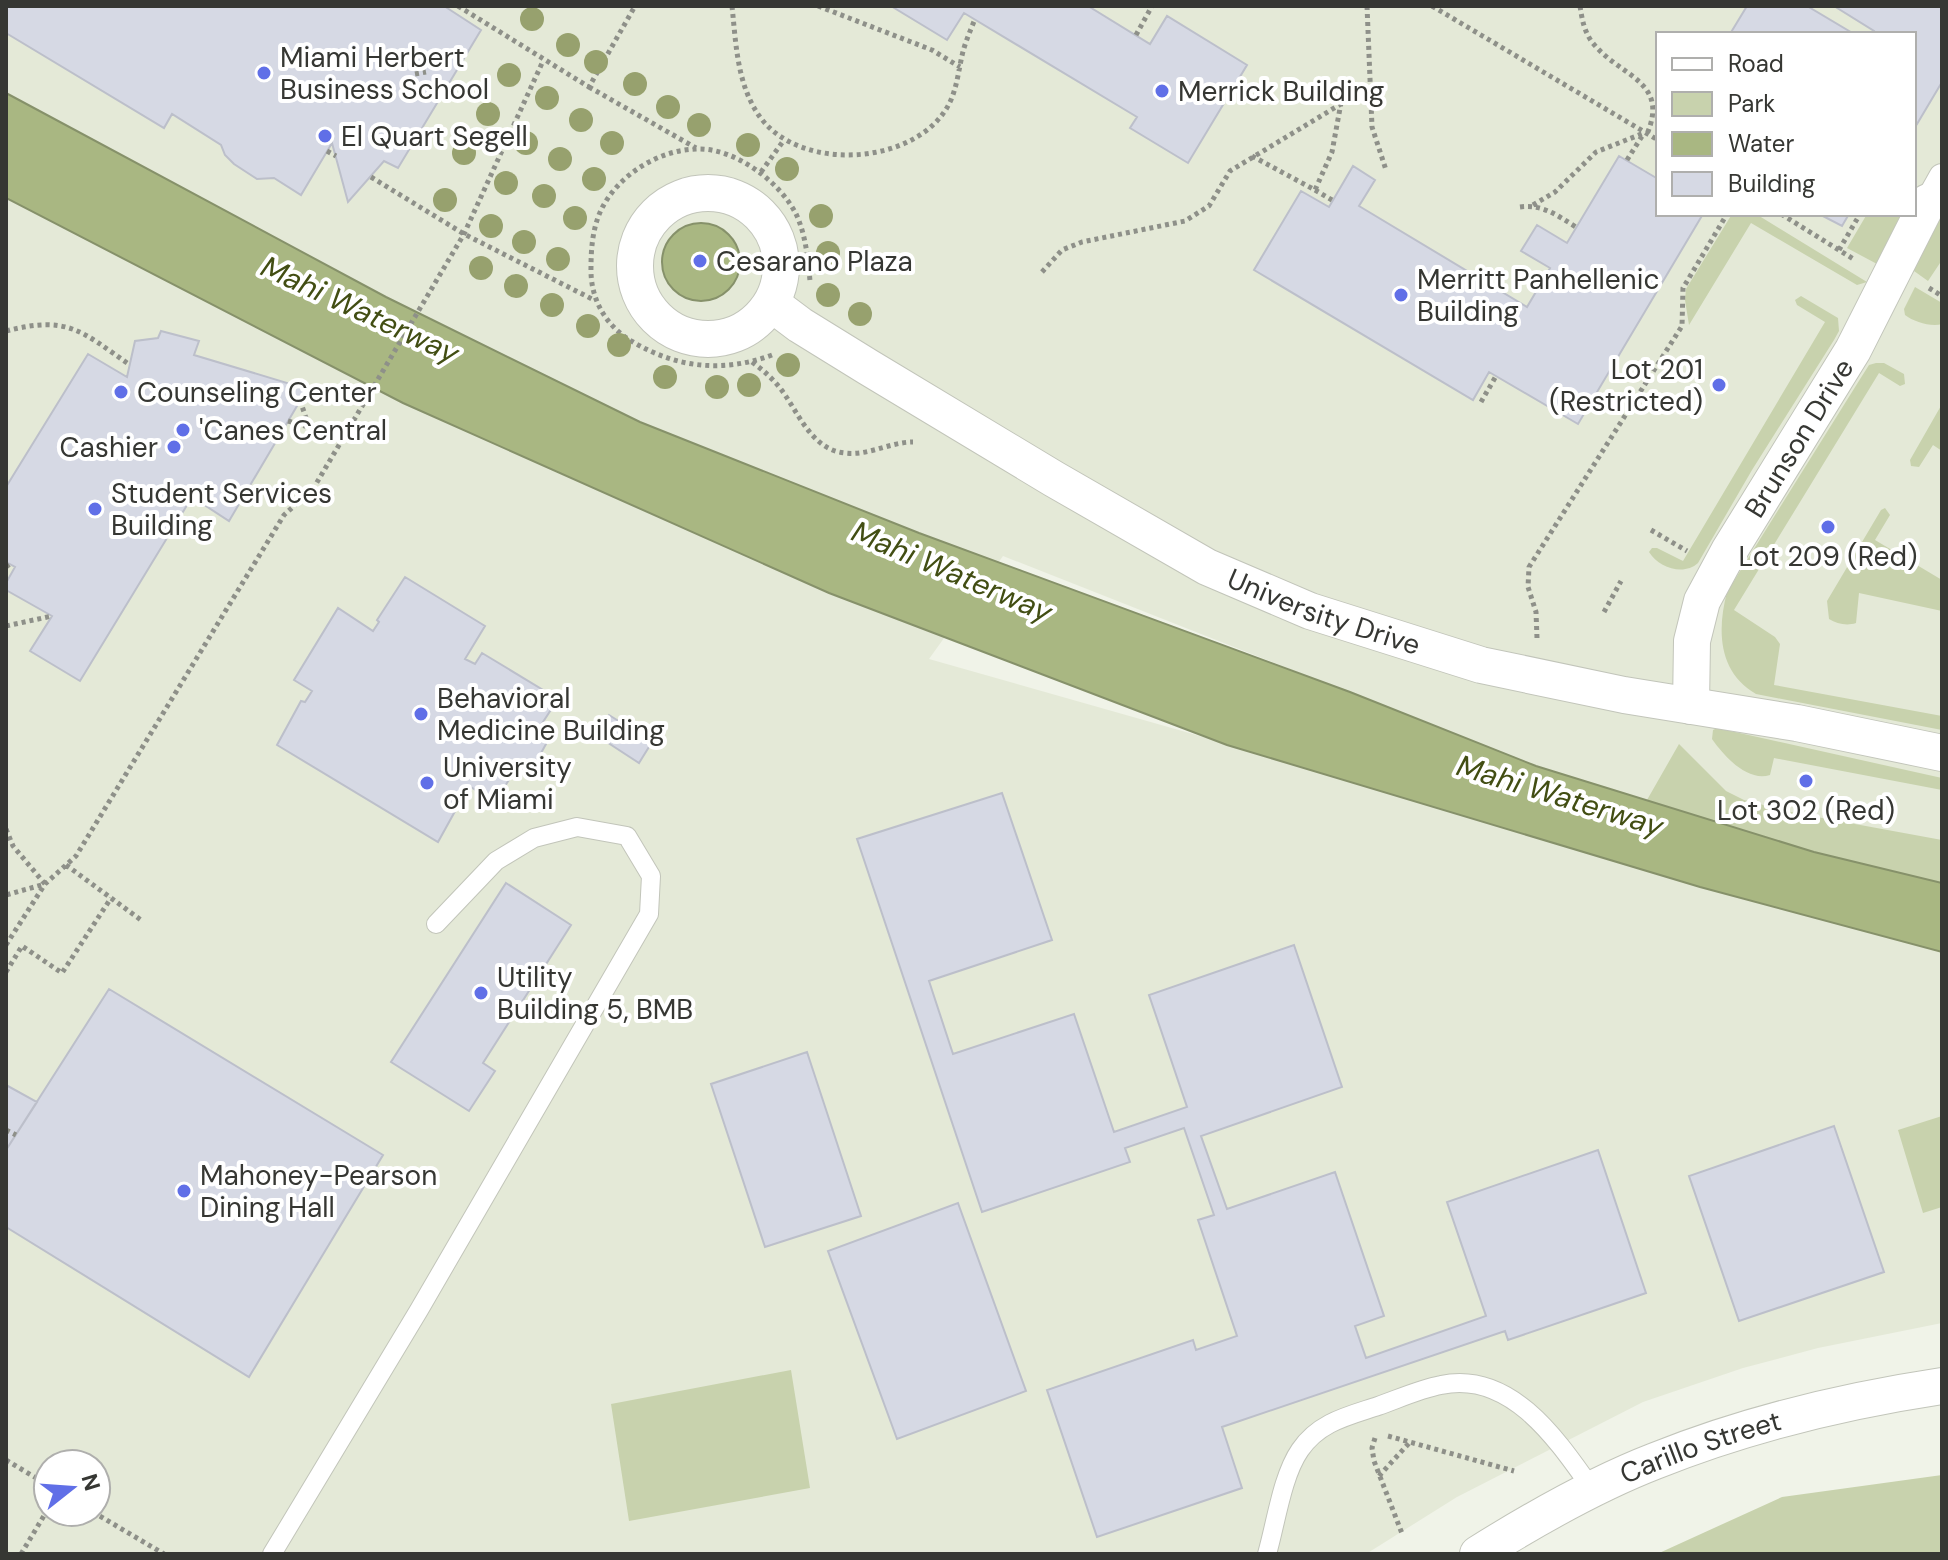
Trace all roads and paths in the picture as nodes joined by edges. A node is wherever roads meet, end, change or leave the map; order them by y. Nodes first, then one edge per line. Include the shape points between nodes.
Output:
1 (458, 6) edge
2 (635, 6) edge
3 (732, 6) edge
4 (818, 6) edge
5 (1152, 6) edge
6 (1367, 6) edge
7 (1432, 6) edge
8 (1580, 6) edge
9 (975, 19) dead end
10 (1136, 35) dead end
11 (543, 61) junction
12 (960, 67) junction
13 (426, 72) dead end
14 (415, 74) dead end
15 (589, 87) junction
16 (1369, 87) junction
17 (1341, 102) junction
18 (1646, 133) junction
19 (1656, 139) edge
20 (784, 140) junction
21 (697, 148) junction
22 (327, 151) dead end
23 (336, 156) dead end
24 (1252, 156) junction
25 (1627, 160) dead end
26 (1386, 170) dead end
27 (761, 172) junction
28 (371, 177) dead end
29 (1315, 190) junction
30 (1928, 191) edge
31 (1332, 200) dead end
32 (1533, 205) junction
33 (1520, 207) dead end
34 (1726, 216) edge
35 (1784, 216) edge
36 (1859, 216) edge
37 (1576, 227) dead end
38 (464, 234) junction
39 (1839, 250) junction
40 (1863, 265) dead end
41 (1042, 272) dead end
42 (810, 281) dead end
43 (595, 301) junction
44 (772, 304) junction
45 (6, 331) edge
46 (773, 354) dead end
47 (130, 365) dead end
48 (1496, 376) dead end
49 (300, 400) dead end
50 (1481, 402) dead end
51 (288, 421) dead end
52 (310, 428) junction
53 (345, 438) junction
54 (1651, 530) dead end
55 (1688, 552) dead end
56 (1621, 581) dead end
57 (1604, 612) dead end
58 (52, 616) dead end
59 (6, 626) edge
60 (1535, 650) dead end
61 (1691, 706) junction
62 (1942, 753) edge
63 (6, 829) edge
64 (66, 865) junction
65 (45, 884) junction
66 (6, 895) edge
67 (111, 898) junction
68 (141, 920) dead end
69 (436, 924) dead end
70 (6, 945) edge
71 (6, 972) edge
72 (6, 1130) edge
73 (16, 1135) dead end
74 (1942, 1386) edge
75 (1410, 1442) junction
76 (6, 1460) edge
77 (1514, 1471) dead end
78 (32, 1475) edge
79 (1379, 1476) junction
80 (1592, 1489) junction
81 (112, 1523) edge
82 (37, 1528) edge
83 (1403, 1536) dead end
84 (21, 1554) edge
85 (164, 1554) edge
86 (272, 1554) edge
87 (1267, 1554) edge
88 (1478, 1554) edge

1 - 11 path
2 - 15 path
3 - 20 path via 739,69 748,97
4 - 12 path via 932,50
5 - 10 path
6 - 16 path
7 - 18 path
8 - 18 path via 1591,41 1654,101 1654,118
9 - 12 path
11 - 15 path
11 - 38 path
12 - 20 path via 950,102 930,128 895,148 846,155 813,153
13 - 14 path
15 - 21 path
16 - 17 path
16 - 26 path via 1372,127
17 - 24 path
17 - 29 path via 1332,152
18 - 19 path
18 - 25 path
18 - 32 path via 1596,152 1555,192
20 - 27 path
21 - 27 path via 733,157
21 - 43 path via 659,156 626,176 602,208 591,243
22 - 23 path
24 - 29 path
24 - 41 path via 1230,171 1209,206 1185,221 1082,242 1062,250
27 - 42 path via 796,215 808,250
28 - 38 path
29 - 31 path
30 - 61 street, Brunson Drive via 1853,350 1702,601 1692,641
32 - 33 path
32 - 37 path
34 - 60 path via 1683,288 1682,326 1529,567 1528,587 1539,631
35 - 39 path
36 - 39 path
38 - 43 path
38 - 53 path
39 - 40 path
43 - 46 path via 620,335 685,365 752,362
44 - 44 street via 781,276 780,251 772,229 756,210 710,191 665,205 647,223 634,269 639,293 669,329 716,340 740,333
44 - 61 street, University Drive via 1054,479 1220,572 1310,611 1481,665
45 - 47 path via 53,323 73,328
48 - 50 path
49 - 52 path
51 - 52 path
52 - 53 path
53 - 64 path via 313,489 284,515
54 - 55 path
56 - 57 path
58 - 59 path
61 - 62 street, University Drive
63 - 65 path via 13,846
64 - 65 path
64 - 67 path
65 - 66 path
65 - 70 path
67 - 68 path
67 - 71 path via 62,973 22,946
69 - 86 lane via 496,861 534,838 577,827 627,836 651,876 649,914
72 - 73 path
74 - 80 street, Carillo Street via 1879,1395 1716,1438
75 - 77 path
75 - 79 path
75 - 79 path via 1376,1433 1372,1448
76 - 78 path
79 - 83 path
80 - 87 lane via 1544,1424 1519,1404 1469,1384 1443,1384 1338,1418 1316,1432 1299,1451 1288,1477
80 - 88 street, Carillo Street
81 - 85 path
82 - 84 path

